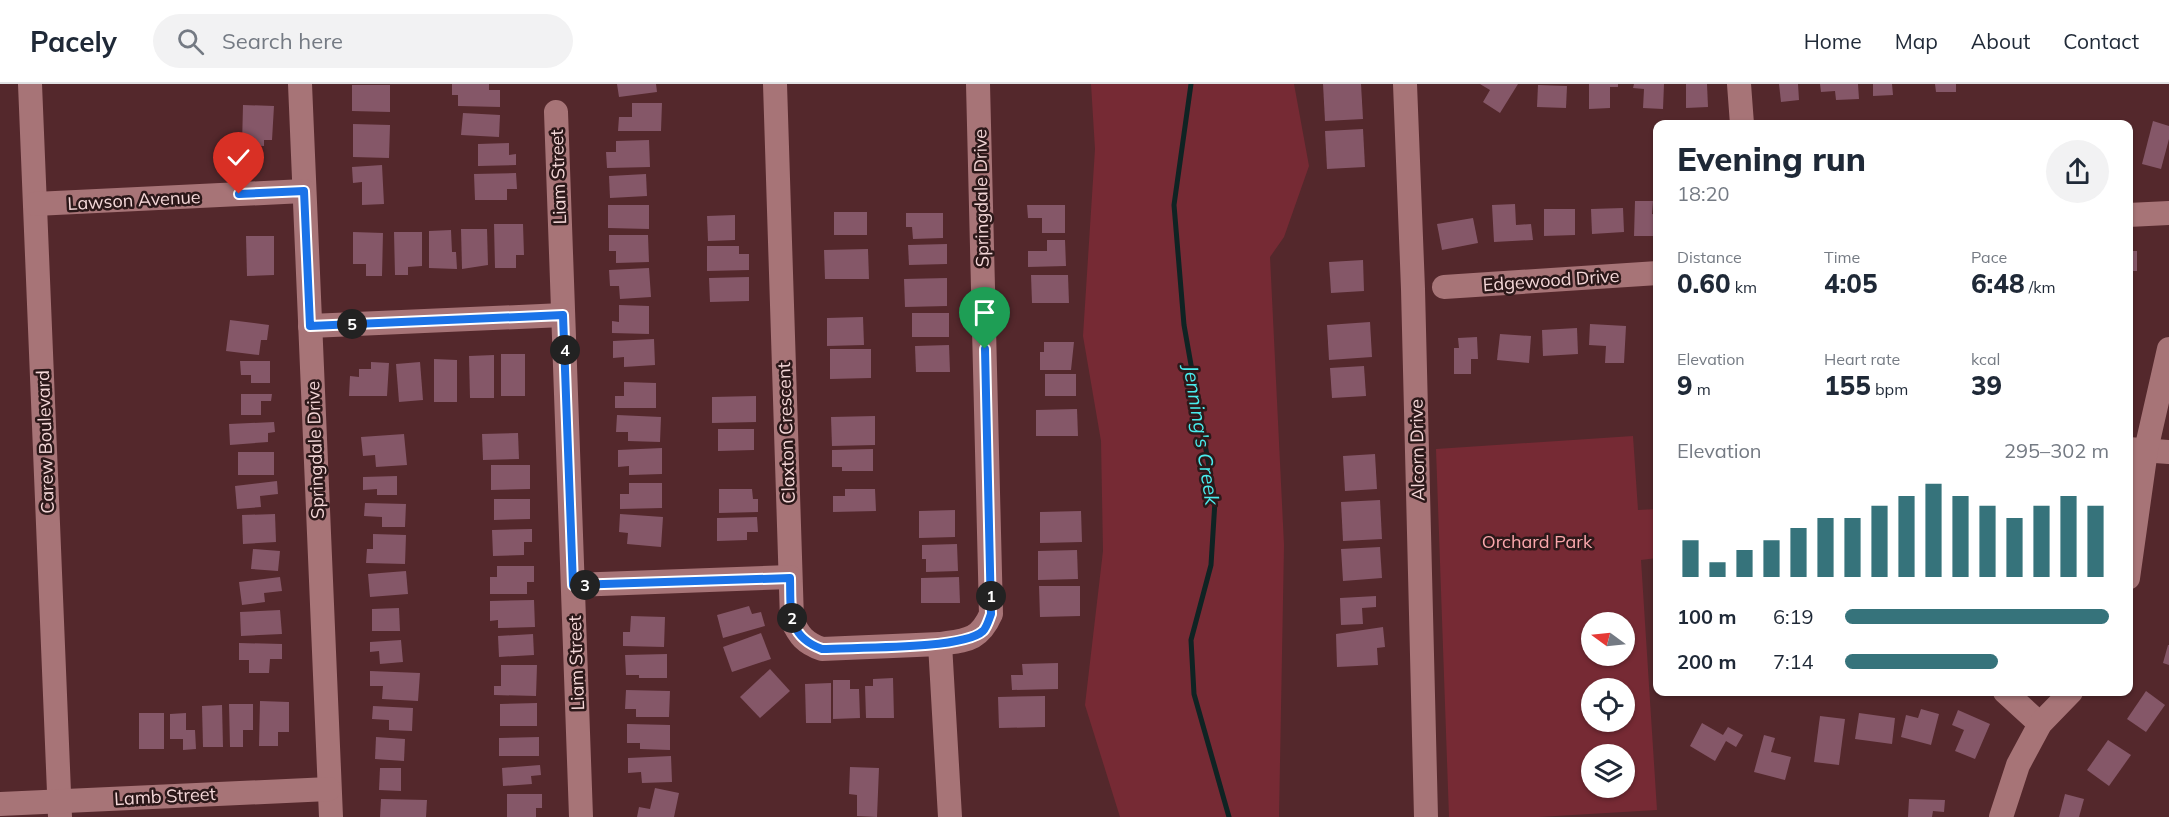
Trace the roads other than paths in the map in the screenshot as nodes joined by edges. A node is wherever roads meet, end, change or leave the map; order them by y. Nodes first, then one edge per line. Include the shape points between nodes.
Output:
1 (30, 84) edge
2 (300, 84) edge
3 (775, 84) edge
4 (978, 84) edge
5 (1405, 84) edge
6 (1740, 84) edge
7 (556, 112) dead end
8 (1742, 120) edge
9 (304, 191) junction
10 (35, 204) junction
11 (2169, 213) edge
12 (2133, 216) edge
13 (1653, 273) edge
14 (1444, 287) dead end
15 (563, 315) junction
16 (310, 326) junction
17 (2169, 349) edge
18 (2148, 450) edge
19 (2133, 546) edge
20 (790, 578) junction
21 (573, 585) junction
22 (940, 644) junction
23 (2010, 696) edge
24 (2067, 696) edge
25 (2040, 723) junction
26 (329, 789) junction
27 (0, 804) edge
28 (60, 809) edge
29 (331, 817) edge
30 (581, 817) edge
31 (950, 817) edge
32 (1426, 817) edge
33 (2001, 817) edge

1 - 10 street, Carew Boulevard
2 - 9 street, Springdale Drive
3 - 20 street, Claxton Crescent
4 - 22 street, Springdale Drive via 991,614 984,630 968,640
5 - 32 street, Alcorn Drive
6 - 8 street
7 - 15 street, Liam Street
9 - 10 street, Lawson Avenue
9 - 16 street, Springdale Drive
10 - 28 street, Carew Boulevard
11 - 12 street
13 - 14 street, Edgewood Drive
15 - 16 street
15 - 21 street, Liam Street
16 - 26 street, Springdale Drive
17 - 18 street
18 - 19 street
20 - 21 street
20 - 22 street, Claxton Crescent via 792,620 798,635 809,644 822,649
21 - 30 street, Liam Street
22 - 31 street
23 - 25 street
24 - 25 street
25 - 33 street via 2018,765
26 - 28 street, Lamb Street
26 - 29 street, Springdale Drive
27 - 28 street, Lamb Street

